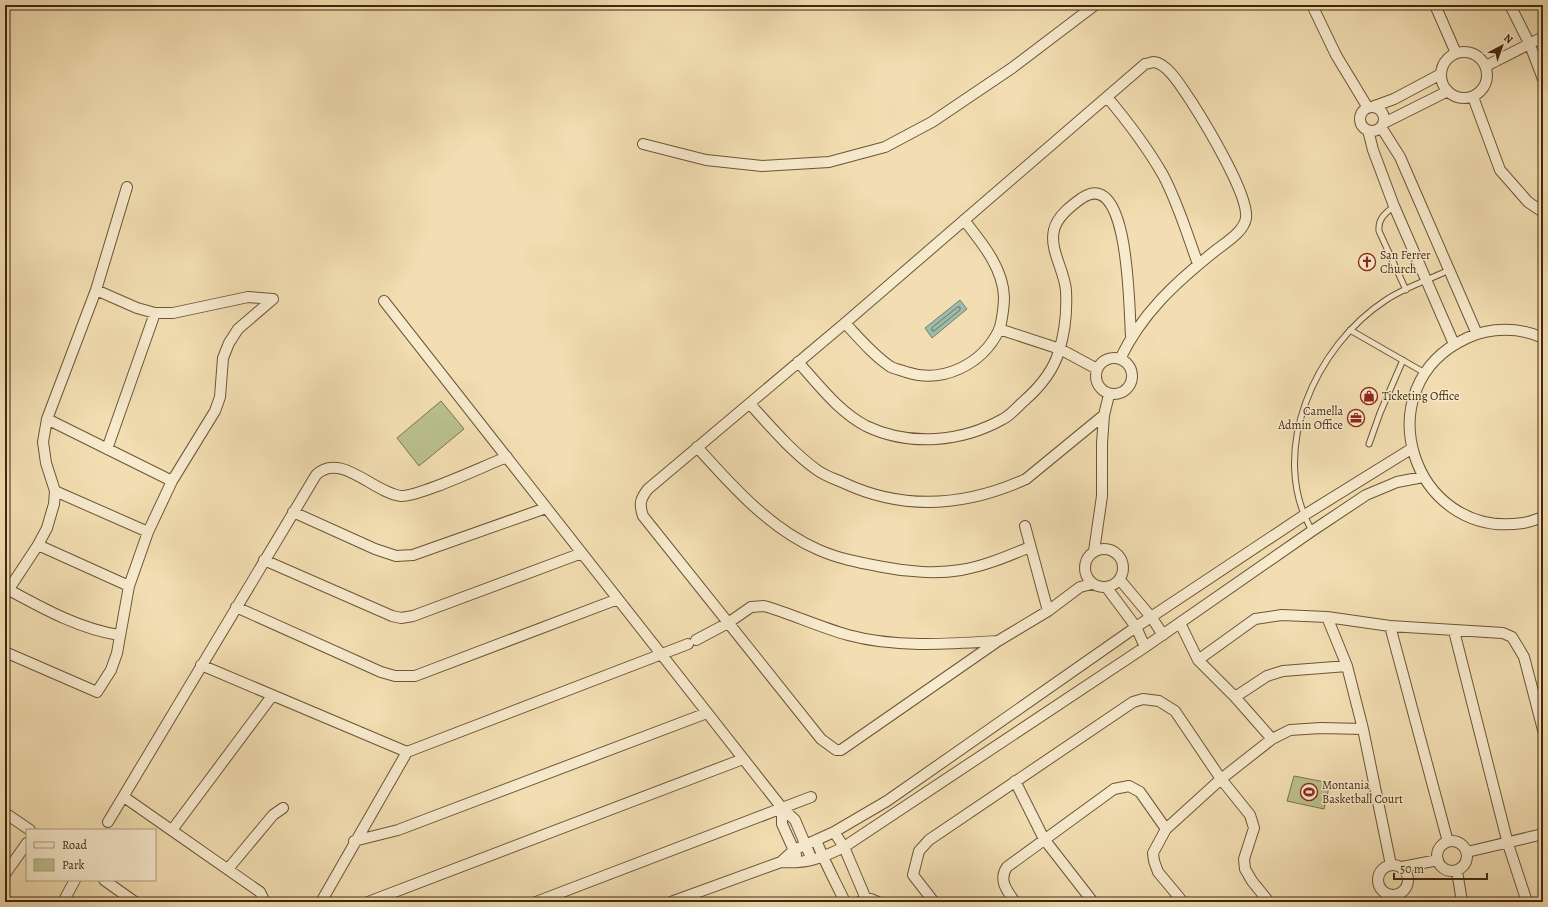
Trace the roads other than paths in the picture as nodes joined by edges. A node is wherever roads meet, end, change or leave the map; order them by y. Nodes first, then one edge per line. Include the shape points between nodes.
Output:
1 (1095, 5) edge
2 (1312, 5) edge
3 (1435, 5) edge
4 (1510, 5) edge
5 (1543, 37) edge
6 (1530, 45) junction
7 (1456, 53) junction
8 (1486, 66) junction
9 (1441, 74) junction
10 (1543, 79) edge
11 (1448, 91) junction
12 (1473, 96) junction
13 (1107, 97) junction
14 (1370, 108) junction
15 (1382, 125) junction
16 (1368, 130) junction
17 (643, 144) dead end
18 (127, 187) dead end
19 (1394, 206) junction
20 (1543, 212) edge
21 (964, 220) junction
22 (1198, 264) junction
23 (1449, 270) junction
24 (1427, 281) junction
25 (96, 290) junction
26 (1406, 290) junction
27 (384, 301) dead end
28 (155, 313) junction
29 (845, 323) junction
30 (999, 329) junction
31 (1350, 330) junction
32 (1477, 334) junction
33 (1131, 336) junction
34 (1543, 338) edge
35 (1454, 344) junction
36 (1060, 349) junction
37 (1120, 359) junction
38 (1403, 360) junction
39 (798, 362) junction
40 (1097, 370) junction
41 (1425, 373) junction
42 (1108, 393) junction
43 (750, 404) junction
44 (1104, 415) junction
45 (46, 419) junction
46 (1369, 444) dead end
47 (697, 447) junction
48 (107, 449) junction
49 (1412, 449) junction
50 (507, 457) junction
51 (1423, 477) junction
52 (172, 481) junction
53 (55, 491) junction
54 (546, 508) junction
55 (293, 512) junction
56 (1303, 516) junction
57 (1543, 517) edge
58 (1026, 526) dead end
59 (1312, 531) junction
60 (148, 532) junction
61 (38, 545) junction
62 (1030, 547) junction
63 (1094, 551) junction
64 (582, 553) junction
65 (264, 560) junction
66 (1120, 580) junction
67 (1092, 584) junction
68 (129, 586) junction
69 (1107, 588) junction
70 (7, 592) edge
71 (618, 599) junction
72 (236, 606) junction
73 (1048, 611) junction
74 (1327, 617) junction
75 (1152, 618) junction
76 (728, 623) junction
77 (1180, 623) junction
78 (1390, 626) junction
79 (1136, 627) junction
80 (1454, 631) junction
81 (120, 635) junction
82 (1163, 635) junction
83 (998, 641) junction
84 (1145, 647) junction
85 (5, 652) edge
86 (661, 654) junction
87 (1198, 660) junction
88 (201, 665) junction
89 (1347, 666) junction
90 (272, 696) junction
91 (1235, 697) junction
92 (707, 713) junction
93 (1363, 729) junction
94 (1543, 730) edge
95 (1272, 739) junction
96 (407, 752) junction
97 (743, 759) junction
98 (1221, 779) junction
99 (1015, 782) junction
100 (124, 797) junction
101 (811, 797) dead end
102 (284, 808) dead end
103 (782, 808) junction
104 (5, 813) edge
105 (108, 822) dead end
106 (29, 829) edge
107 (1166, 829) junction
108 (172, 830) junction
109 (834, 832) junction
110 (1543, 834) edge
111 (1044, 839) junction
112 (354, 841) junction
113 (811, 842) junction
114 (1448, 842) junction
115 (26, 844) edge
116 (1508, 844) junction
117 (844, 847) junction
118 (794, 850) junction
119 (1467, 852) junction
120 (824, 857) junction
121 (812, 860) junction
122 (1438, 860) junction
123 (781, 862) junction
124 (799, 863) junction
125 (1391, 864) junction
126 (1402, 867) junction
127 (228, 869) junction
128 (1457, 871) junction
129 (5, 874) edge
130 (74, 881) edge
131 (105, 881) edge
132 (130, 901) edge
133 (863, 901) edge
134 (62, 902) edge
135 (262, 902) edge
136 (321, 902) edge
137 (368, 902) edge
138 (536, 902) edge
139 (671, 902) edge
140 (845, 902) edge
141 (878, 902) edge
142 (934, 902) edge
143 (1015, 902) edge
144 (1093, 902) edge
145 (1183, 902) edge
146 (1269, 902) edge
147 (1462, 902) edge
148 (1527, 902) edge

1 - 17 street via 1012,68 932,122 885,147 829,162 762,166 706,160
2 - 14 street via 1336,55
3 - 7 street
4 - 6 street
5 - 6 street
6 - 8 street
6 - 10 street
7 - 8 street via 1473,54
7 - 9 street via 1448,58
8 - 12 street via 1485,84 1480,92
9 - 11 street via 1442,83
9 - 14 street via 1394,99
11 - 12 street via 1464,98
11 - 15 street
12 - 20 street via 1500,170 1528,202
13 - 21 street
13 - 22 street via 1136,132 1163,175
13 - 22 street via 1145,64 1154,62 1163,66 1173,75 1221,152 1246,207 1246,220 1232,238
14 - 15 street via 1381,111 1384,119
14 - 16 street via 1364,111 1361,119
15 - 16 street via 1373,131
15 - 23 street via 1400,157
16 - 19 street
18 - 25 street
19 - 24 street
19 - 26 lane via 1383,215 1379,222 1379,231
21 - 29 street
21 - 30 street via 983,244 998,270 1004,296
22 - 33 street via 1157,302
23 - 24 lane
23 - 32 street
24 - 26 lane
24 - 35 street
25 - 28 street
25 - 45 street
26 - 31 lane via 1386,300
27 - 50 street
28 - 48 street
28 - 52 street via 173,313 248,297 273,299 238,329 229,343 223,358 220,397 215,411
29 - 30 street via 869,349 892,367 919,376 944,375 964,367 983,352
29 - 39 street
30 - 36 street
31 - 38 lane
31 - 56 lane via 1329,355 1314,382 1298,431 1295,460 1297,489
32 - 34 street via 1505,329 1534,333
32 - 35 street
33 - 36 street via 1123,237 1115,210 1107,197 1092,192 1072,205 1054,229 1053,242 1066,290 1065,322
33 - 37 street
35 - 41 street via 1438,357
36 - 39 street via 1053,369 1035,391 1004,418 963,436 931,440 894,437 866,426 827,395
36 - 40 street
37 - 40 street via 1107,360
37 - 42 street via 1131,369 1131,383 1122,393
38 - 41 lane
38 - 46 lane
39 - 43 street
40 - 42 street via 1098,383
41 - 49 street via 1413,397 1409,423
42 - 44 street
43 - 44 street via 782,440 818,471 865,493 904,502 949,502 1011,486 1026,479
43 - 47 street
44 - 63 street via 1102,496
45 - 48 street
45 - 53 street via 43,442 46,463
47 - 62 street via 726,480 758,510 785,530 819,550 858,563 905,572 961,570
47 - 76 street via 648,489 641,497 640,506 642,516
48 - 52 street
49 - 51 street
49 - 56 street
50 - 54 street
50 - 55 street via 420,492 401,496 344,470 326,467 316,475
51 - 57 street via 1441,499 1466,515 1494,524 1523,523
51 - 59 street via 1397,482 1366,495
52 - 60 street
53 - 60 street
53 - 61 street via 47,528
54 - 55 street via 413,556 396,556 375,549
54 - 64 street
55 - 65 street
56 - 59 lane
56 - 75 street
58 - 62 street
59 - 77 street
60 - 68 street
61 - 68 street
61 - 70 street
62 - 73 street
63 - 66 street via 1107,549 1119,555 1124,568
63 - 67 street via 1086,561 1085,567
64 - 65 street via 413,616 401,618
64 - 71 street
65 - 72 street
66 - 69 street
66 - 75 street
67 - 69 street
67 - 73 street via 1080,588
68 - 81 street
69 - 79 street
70 - 81 street via 83,626
71 - 72 street via 415,676 395,676 381,672
71 - 86 street
72 - 88 street
73 - 83 street
74 - 78 street
74 - 87 street via 1282,615 1255,619
74 - 89 street
75 - 79 street
75 - 82 street
76 - 83 street via 751,607 764,606 849,635 889,642 950,644
76 - 83 street via 821,740 836,750 841,750
76 - 86 street via 692,642
77 - 82 street
77 - 87 street
78 - 80 street
78 - 114 street
79 - 84 street
79 - 109 street via 887,801
80 - 94 street via 1503,634 1512,637 1524,657
80 - 116 street
81 - 85 street via 111,670 97,692
82 - 84 street
84 - 117 street
86 - 92 street
86 - 96 street
87 - 91 street
88 - 90 street
88 - 100 street
89 - 91 street via 1283,671 1267,676
89 - 93 street
90 - 96 street
90 - 108 street
91 - 95 street
92 - 97 street
92 - 112 street via 398,830
93 - 95 street via 1290,730
93 - 125 street
95 - 98 street
96 - 112 street
97 - 103 street
97 - 137 street
98 - 99 street via 1175,710 1159,701 1143,699 1134,702
98 - 107 street
98 - 146 street via 1250,815 1254,828 1244,859 1245,869
99 - 111 street
99 - 142 street via 929,840 919,851 913,875
100 - 105 street
100 - 108 street
101 - 103 street
102 - 127 street via 273,815
103 - 113 street via 795,820
103 - 118 street via 782,824
103 - 138 street
104 - 106 street
107 - 111 street via 1140,792 1123,786 1114,789
107 - 145 street via 1153,853 1154,862 1158,872
108 - 127 street
109 - 113 street
109 - 117 street
110 - 116 street
111 - 143 street via 1007,867 1003,873 1007,891
111 - 144 street
112 - 136 street
113 - 118 street
113 - 120 street
113 - 121 street
114 - 119 street via 1460,843
114 - 122 street via 1439,848
115 - 129 street
116 - 119 street
116 - 148 street
117 - 120 street
117 - 133 street
118 - 123 street
118 - 124 street
119 - 128 street via 1466,864
120 - 121 street
120 - 140 street
121 - 124 street
122 - 126 street
122 - 128 street via 1445,869
123 - 124 street
123 - 139 street
125 - 126 street
125 - 126 street via 1380,870 1377,882 1383,892 1389,894 1400,893 1405,889 1408,878
127 - 135 street via 260,892
128 - 147 street
130 - 134 street
131 - 132 street
133 - 141 street

